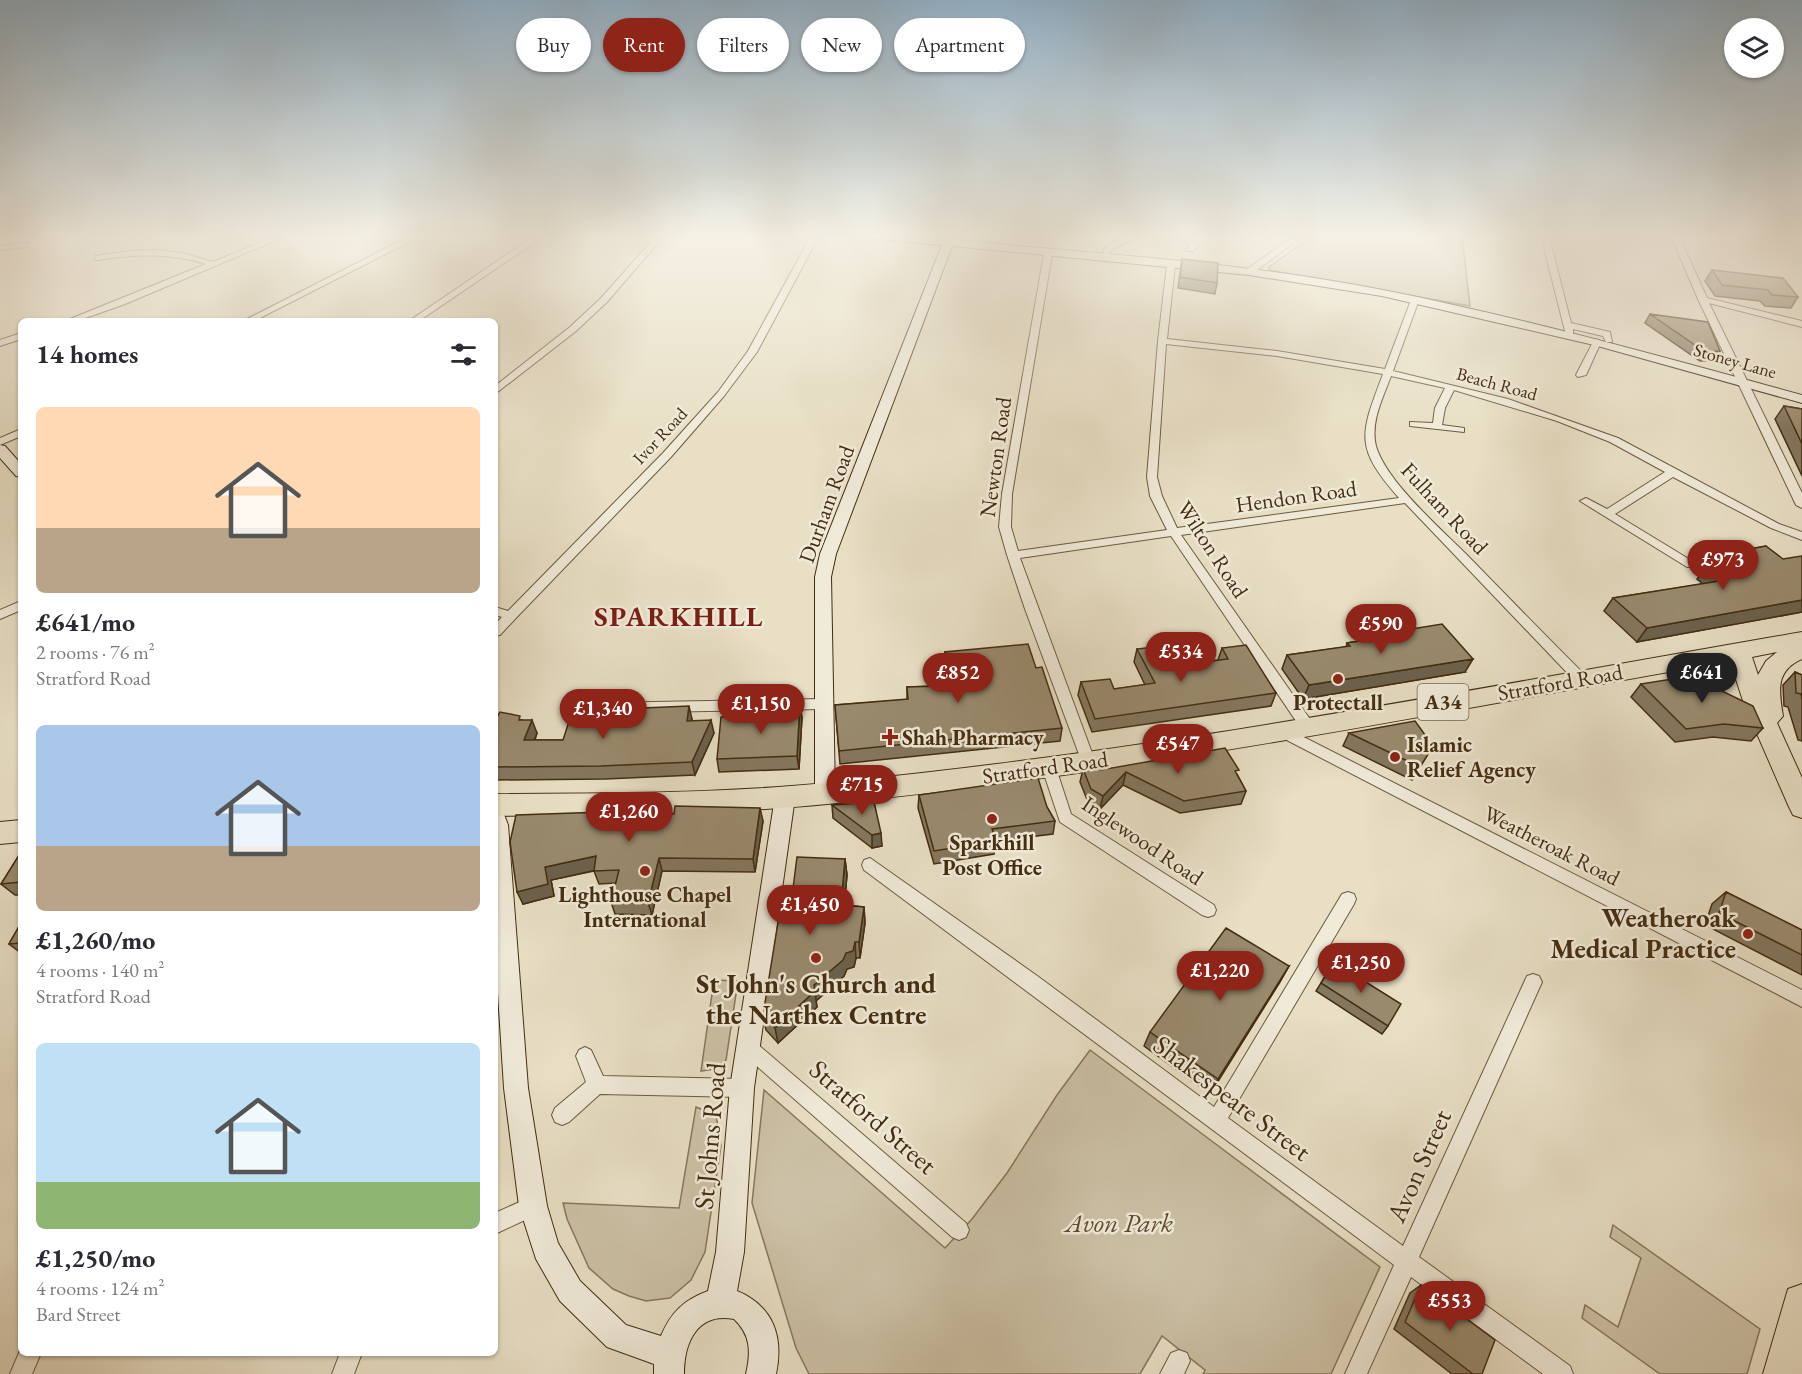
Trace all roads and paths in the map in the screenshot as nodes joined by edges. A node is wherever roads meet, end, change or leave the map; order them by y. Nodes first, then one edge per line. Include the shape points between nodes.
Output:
1 (127, 300) edge
2 (288, 300) edge
3 (444, 300) edge
4 (604, 300) edge
5 (780, 300) edge
6 (926, 300) edge
7 (1040, 300) edge
8 (1167, 300) edge
9 (1415, 300) joint
10 (1561, 300) edge
11 (1703, 300) edge
12 (1706, 300) edge
13 (77, 318) edge
14 (252, 318) edge
15 (417, 318) edge
16 (1802, 324) edge
17 (1569, 330) junction
18 (18, 337) edge
19 (1162, 340) junction
20 (1603, 341) junction
21 (0, 343) edge
22 (1387, 373) junction
23 (1581, 375) dead end
24 (1745, 382) junction
25 (1450, 388) junction
26 (498, 389) edge
27 (1802, 399) edge
28 (1414, 424) dead end
29 (1437, 427) junction
30 (1460, 429) dead end
31 (18, 433) edge
32 (0, 442) edge
33 (3, 456) edge
34 (18, 470) edge
35 (1673, 472) junction
36 (1406, 500) junction
37 (1586, 501) dead end
38 (1802, 505) edge
39 (1607, 514) junction
40 (1174, 533) junction
41 (1801, 535) edge
42 (1013, 555) junction
43 (1691, 564) dead end
44 (18, 606) edge
45 (498, 612) edge
46 (0, 615) edge
47 (511, 616) junction
48 (498, 630) edge
49 (1802, 640) edge
50 (1802, 650) edge
51 (1739, 651) junction
52 (1580, 678) junction
53 (825, 704) junction
54 (597, 708) edge
55 (1307, 726) junction
56 (1280, 730) junction
57 (1779, 750) junction
58 (1088, 761) junction
59 (1049, 768) junction
60 (825, 794) junction
61 (784, 797) junction
62 (498, 805) edge
63 (1802, 807) edge
64 (498, 825) edge
65 (18, 831) edge
66 (0, 833) edge
67 (870, 865) dead end
68 (1348, 899) dead end
69 (1208, 910) dead end
70 (1533, 982) dead end
71 (1802, 999) edge
72 (748, 1048) junction
73 (585, 1056) dead end
74 (597, 1086) junction
75 (742, 1088) junction
76 (562, 1115) dead end
77 (1216, 1121) junction
78 (533, 1206) junction
79 (498, 1223) edge
80 (959, 1230) dead end
81 (1408, 1260) junction
82 (720, 1303) junction
83 (1802, 1303) edge
84 (29, 1356) edge
85 (350, 1356) edge
86 (669, 1364) edge
87 (21, 1374) edge
88 (343, 1374) edge
89 (761, 1374) edge
90 (1356, 1374) edge
91 (1562, 1374) edge
92 (1783, 1374) edge

1 - 13 street
2 - 14 street
3 - 15 street
4 - 26 street
5 - 47 street, Ivor Road via 752,352 699,421
6 - 53 street, Durham Road via 828,554 823,577
7 - 42 street, Newton Road via 1007,494 1005,527
8 - 19 street, Wilton Road
9 - 17 street, Stoney Lane
9 - 22 street, Fulham Road
10 - 17 street
11 - 24 street
12 - 16 street
17 - 20 street, Stoney Lane
18 - 21 street
19 - 22 street, Beach Road
19 - 40 street, Wilton Road via 1152,477 1156,496
20 - 23 street
20 - 24 street, Stoney Lane
22 - 25 street, Beach Road
22 - 36 street, Fulham Road via 1371,418 1370,440 1383,473
24 - 27 street, Stoney Lane
24 - 38 street
25 - 29 street via 1440,408
25 - 35 street, Beach Road via 1589,430
28 - 29 street
29 - 30 street
31 - 32 street
33 - 34 street
35 - 39 street
35 - 41 street, Beach Road
36 - 40 street, Hendon Road
36 - 52 street, Fulham Road
37 - 39 street
39 - 43 street
40 - 42 street, Hendon Road
40 - 55 street, Wilton Road
42 - 58 street, Newton Road
44 - 46 street
45 - 47 street
47 - 48 street, Ivor Road
49 - 51 highway, Stratford Road / A34
50 - 57 highway via 1776,665 1767,678
51 - 52 highway, Stratford Road / A34
51 - 57 highway via 1756,704
52 - 55 highway, Stratford Road / A34
53 - 54 street
53 - 60 street, Durham Road
55 - 56 highway, Stratford Road / A34
56 - 58 highway, Stratford Road / A34
56 - 71 street, Weatheroak Road
57 - 63 highway
58 - 59 highway, Stratford Road / A34
59 - 60 highway, Stratford Road / A34
59 - 69 street, Inglewood Road via 1065,818
60 - 61 highway, Stratford Road / A34
61 - 62 highway, Stratford Road / A34
61 - 72 street, St Johns Road
64 - 78 street via 516,1088
65 - 66 highway
67 - 77 street, Shakespeare Street
68 - 77 street
70 - 81 street, Avon Street
72 - 75 street, St Johns Road
72 - 80 street, Stratford Street
73 - 74 street
74 - 75 street
74 - 76 street
75 - 82 street, St Johns Road via 730,1252
77 - 81 street, Shakespeare Street
78 - 79 street
78 - 86 street via 546,1249 570,1291 617,1337
81 - 90 street, Avon Street
81 - 91 street, Shakespeare Street
82 - 86 street via 707,1306 688,1319 675,1338
82 - 89 street via 743,1309 760,1327 765,1345
83 - 92 highway
84 - 87 street
85 - 88 street

